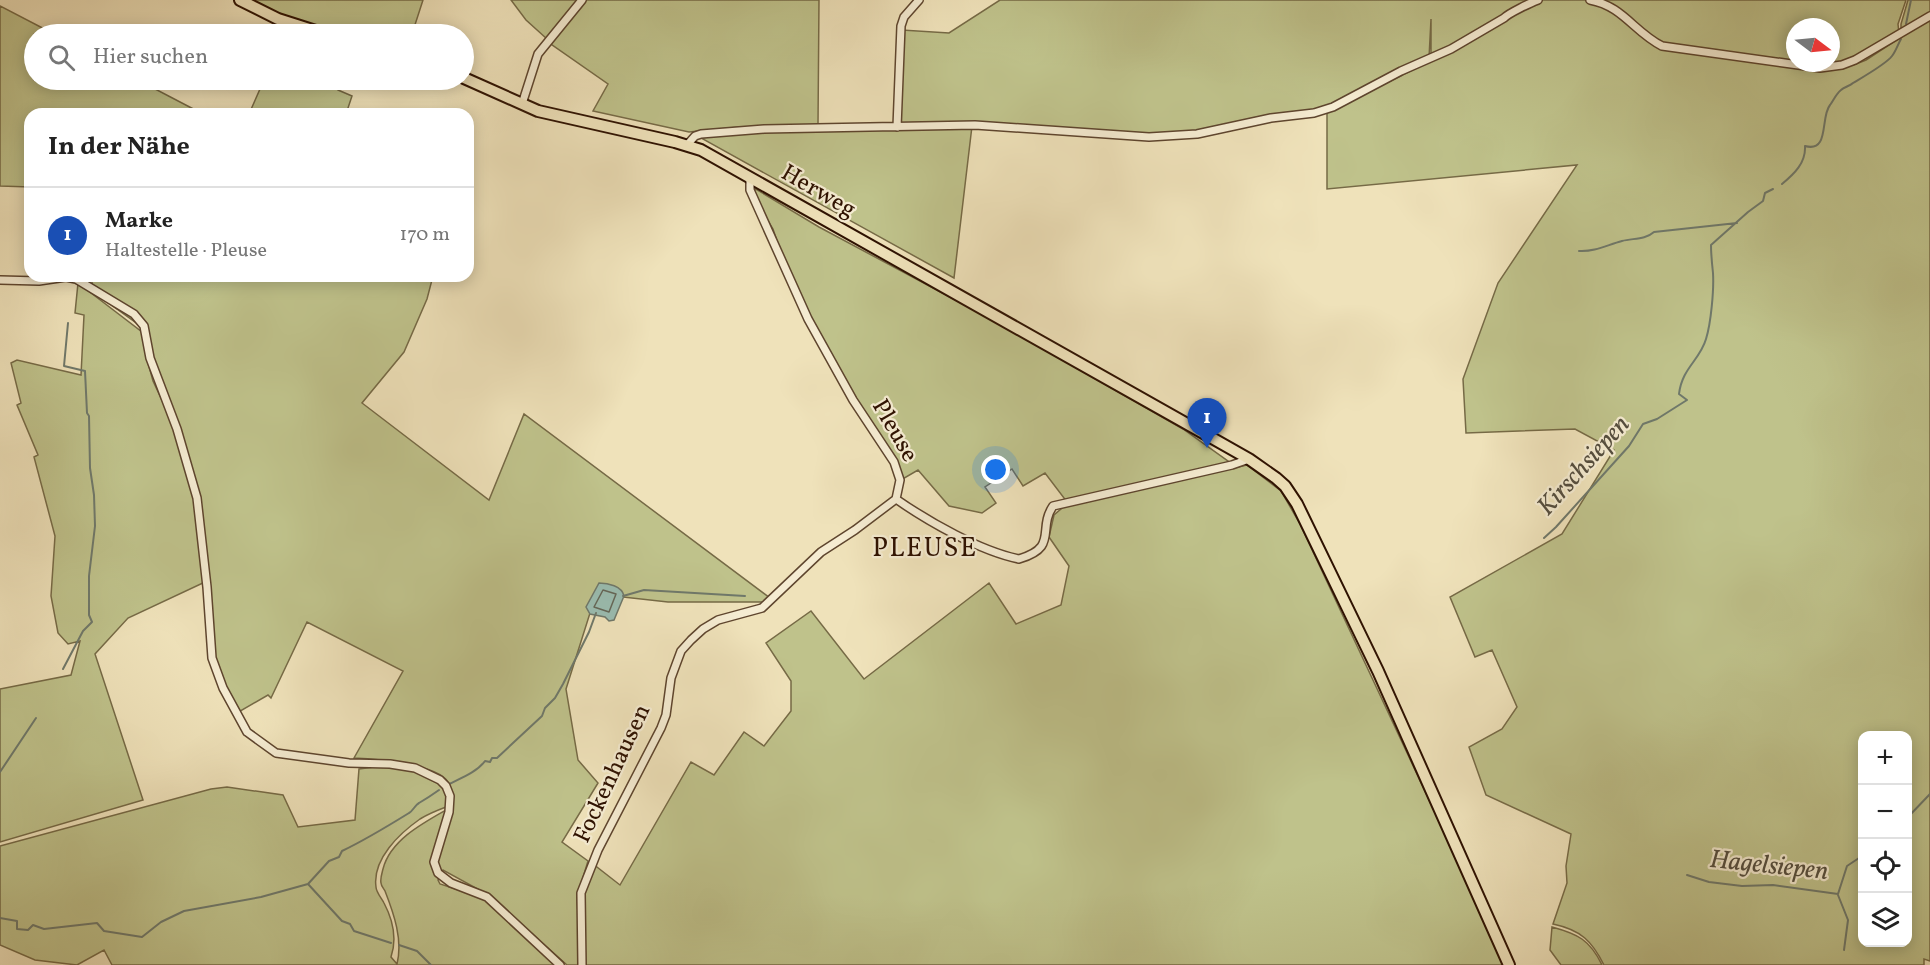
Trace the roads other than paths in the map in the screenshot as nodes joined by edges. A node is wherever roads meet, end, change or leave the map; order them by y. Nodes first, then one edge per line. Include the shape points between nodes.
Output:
1 (240, 0) edge
2 (582, 0) edge
3 (919, 0) edge
4 (1538, 0) edge
5 (1590, 0) edge
6 (1930, 16) edge
7 (294, 24) edge
8 (474, 82) edge
9 (522, 104) junction
10 (897, 127) junction
11 (687, 145) junction
12 (750, 178) junction
13 (0, 280) edge
14 (24, 281) edge
15 (81, 282) edge
16 (1249, 459) junction
17 (896, 499) junction
18 (560, 965) edge
19 (582, 965) edge
20 (1509, 965) edge

1 - 7 main road
2 - 9 street via 538,54
3 - 10 street via 903,17 901,26
4 - 10 street via 1511,11 1451,50 1314,113 1167,137 975,125
5 - 6 street via 1623,14 1662,46 1820,68 1842,65
8 - 9 main road, Herweg
9 - 11 main road, Herweg via 559,117
10 - 11 street via 738,130 698,135
11 - 12 main road, Herweg
12 - 16 main road, Herweg
12 - 17 street, Pleuse via 750,190 804,309 853,400 894,462 900,480
13 - 14 street
15 - 18 street via 142,322 147,334 150,358 197,498 212,658 247,732 276,753 415,768 434,776 446,786 450,796 434,862 438,873 451,883 487,897
16 - 17 street, Pleuse via 1053,506 1042,548 1019,559 940,526
16 - 20 main road, Herweg via 1285,486 1306,521 1378,670
17 - 19 street, Fockenhausen via 821,552 762,608 718,620 681,651 661,728 594,859 581,893

